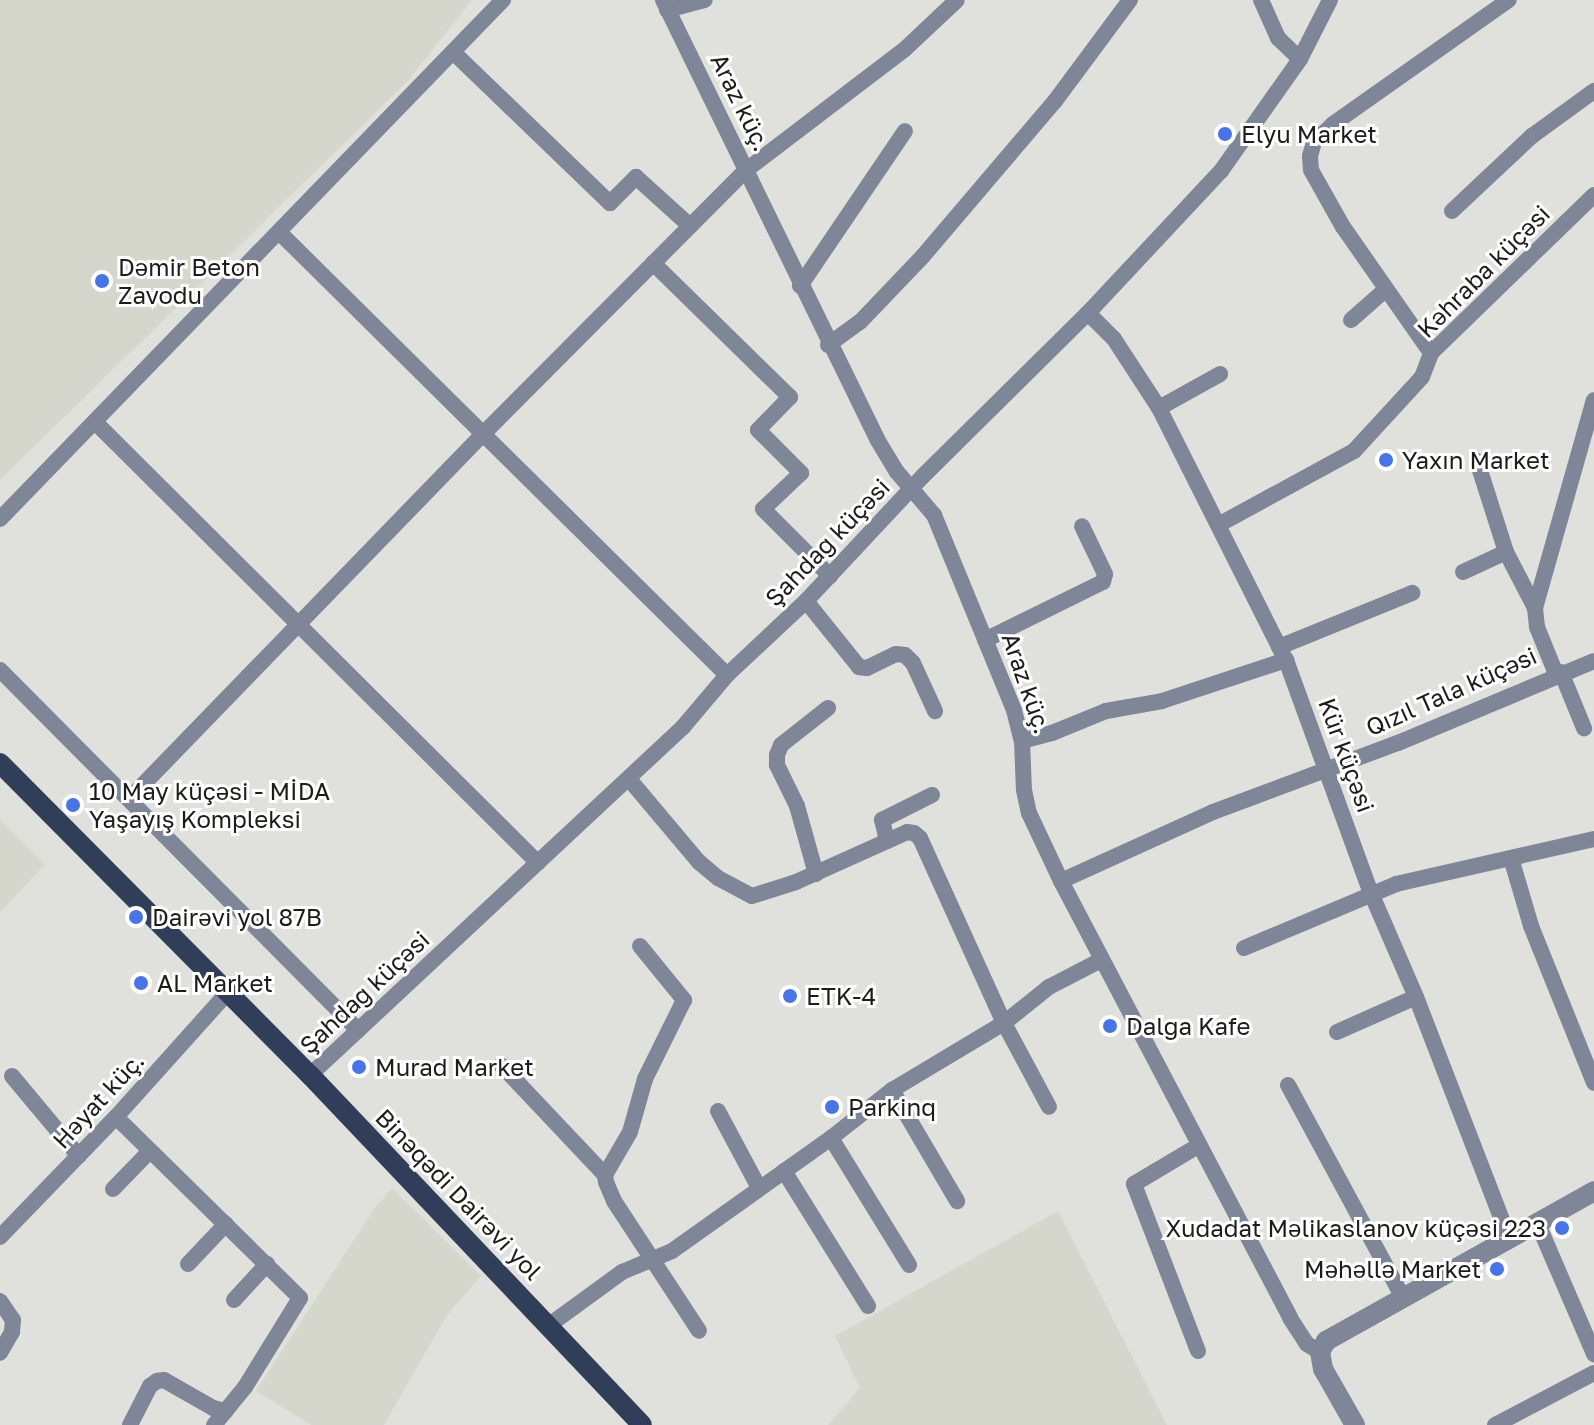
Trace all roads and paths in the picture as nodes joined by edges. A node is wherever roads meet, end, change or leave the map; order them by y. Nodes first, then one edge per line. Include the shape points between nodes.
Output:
1 (503, 0) edge
2 (705, 0) edge
3 (957, 0) edge
4 (1130, 0) edge
5 (1261, 0) edge
6 (1330, 0) edge
7 (1509, 0) edge
8 (665, 5) edge
9 (453, 52) junction
10 (1300, 59) junction
11 (1594, 91) edge
12 (905, 131) dead end
13 (745, 171) junction
14 (1594, 195) edge
15 (1452, 211) dead end
16 (690, 226) junction
17 (279, 232) junction
18 (653, 263) junction
19 (800, 286) junction
20 (1385, 290) junction
21 (1088, 313) junction
22 (1351, 320) dead end
23 (828, 345) junction
24 (1431, 353) junction
25 (1220, 374) dead end
26 (1594, 400) edge
27 (1159, 408) junction
28 (95, 422) junction
29 (483, 434) junction
30 (1477, 461) dead end
31 (912, 490) junction
32 (0, 519) edge
33 (1220, 524) junction
34 (1082, 526) dead end
35 (1506, 552) junction
36 (1463, 572) dead end
37 (830, 576) junction
38 (1412, 593) dead end
39 (806, 601) junction
40 (1535, 608) junction
41 (300, 623) junction
42 (985, 640) junction
43 (1282, 654) junction
44 (1594, 661) edge
45 (0, 670) edge
46 (1558, 673) junction
47 (727, 675) junction
48 (828, 708) dead end
49 (935, 711) dead end
50 (1584, 728) dead end
51 (1022, 741) junction
52 (0, 763) edge
53 (1327, 769) junction
54 (629, 779) junction
55 (932, 795) dead end
56 (130, 798) junction
57 (1594, 839) edge
58 (887, 841) junction
59 (1511, 858) junction
60 (538, 863) junction
61 (816, 874) junction
62 (1061, 881) junction
63 (1371, 893) junction
64 (640, 946) dead end
65 (1244, 948) dead end
66 (1101, 960) junction
67 (228, 992) junction
68 (1416, 997) junction
69 (1004, 1023) junction
70 (358, 1030) junction
71 (1337, 1032) dead end
72 (501, 1065) dead end
73 (310, 1075) junction
74 (12, 1076) dead end
75 (1594, 1083) edge
76 (1288, 1085) dead end
77 (892, 1090) junction
78 (1049, 1107) dead end
79 (718, 1111) dead end
80 (116, 1117) junction
81 (831, 1138) junction
82 (1198, 1146) junction
83 (150, 1151) junction
84 (79, 1156) junction
85 (784, 1171) junction
86 (605, 1175) junction
87 (758, 1186) junction
88 (113, 1189) dead end
89 (1594, 1191) edge
90 (957, 1201) dead end
91 (226, 1224) junction
92 (1538, 1224) junction
93 (0, 1237) edge
94 (1510, 1240) junction
95 (654, 1261) junction
96 (188, 1264) dead end
97 (267, 1264) junction
98 (909, 1265) dead end
99 (1403, 1298) junction
100 (234, 1300) dead end
101 (0, 1301) edge
102 (868, 1306) dead end
103 (548, 1326) junction
104 (699, 1331) dead end
105 (1198, 1351) dead end
106 (1320, 1352) junction
107 (0, 1353) edge
108 (1594, 1354) edge
109 (1594, 1373) edge
110 (226, 1411) junction
111 (1501, 1424) edge
112 (130, 1425) edge
113 (214, 1425) edge
114 (642, 1425) edge
115 (1355, 1425) edge

1 - 9 street
2 - 8 street
3 - 13 street via 894,58
4 - 23 street via 1055,101 923,256 860,322
5 - 10 street via 1278,38
6 - 10 street, Şahdağ küçəsi
7 - 20 street via 1314,142 1311,170
8 - 13 street, Araz küç.
9 - 16 street via 610,203 636,177
9 - 17 street
10 - 21 street, Şahdağ küçəsi via 1221,171
11 - 15 street via 1532,136
12 - 19 street
13 - 16 street
13 - 19 street, Araz küç.
14 - 24 street, Kəhraba küçəsi
16 - 18 street
17 - 28 street
17 - 29 street
18 - 29 street
18 - 37 street via 790,397 758,430 801,473 763,509
19 - 23 street, Araz küç.
20 - 22 street
20 - 24 street
21 - 27 street, Kür küçəsi via 1114,339
21 - 31 street, Şahdağ küçəsi
23 - 31 street, Araz küç. via 877,439
24 - 33 street, Kəhraba küçəsi via 1422,377 1354,451
25 - 27 street
26 - 40 street, Qızıl Tala küçəsi
27 - 33 street, Kür küçəsi
28 - 32 street
28 - 41 street
29 - 41 street
29 - 47 street
30 - 35 street
31 - 37 street, Şahdağ küçəsi
31 - 42 street, Araz küç. via 934,515
33 - 43 street, Kür küçəsi
34 - 42 street via 1105,574 1103,582
35 - 36 street
35 - 40 street
37 - 39 street, Şahdağ küçəsi
38 - 43 street
39 - 47 street, Şahdağ küçəsi
39 - 49 street via 859,667 905,655
40 - 46 street, Qızıl Tala küçəsi via 1537,627
41 - 56 street
41 - 60 street
42 - 51 street, Araz küç.
43 - 51 street via 1162,701 1106,711
43 - 53 street, Kür küçəsi
44 - 46 street
45 - 56 street
46 - 50 street
46 - 53 street, Qızıl Tala küçəsi
47 - 54 street, Şahdağ küçəsi
48 - 61 street via 781,745 777,755
51 - 62 street, Araz küç. via 1029,813
52 - 67 main road, Binəqədi Dairəvi yol
53 - 62 street, Qızıl Tala küçəsi via 1213,812
53 - 63 street, Kür küçəsi
54 - 60 street, Şahdağ küçəsi
54 - 61 street via 699,862 738,891 752,896 771,892
55 - 58 street via 882,820
56 - 70 street
57 - 59 street
58 - 61 street
58 - 69 street via 907,832 920,838
59 - 63 street
59 - 75 street via 1531,926
60 - 70 street, Şahdağ küçəsi
62 - 66 street, Araz küç.
63 - 65 street
63 - 68 street, Kür küçəsi
64 - 86 street via 684,1000 645,1079 630,1132
66 - 69 street via 1049,987
66 - 82 street, Araz küç.
67 - 73 main road, Binəqədi Dairəvi yol
67 - 80 street, Həyat küç.
68 - 71 street
68 - 94 street, Kür küçəsi
69 - 77 street
69 - 78 street
70 - 73 street, Şahdağ küçəsi
72 - 86 street
73 - 103 main road, Binəqədi Dairəvi yol
74 - 84 street
76 - 99 street
77 - 81 street
77 - 90 street
79 - 87 street
80 - 83 street
80 - 84 street, Həyat küç.
81 - 85 street
81 - 98 street
82 - 105 street via 1134,1184
82 - 106 street, Araz küç. via 1290,1318 1307,1344
83 - 88 street
83 - 91 street
84 - 93 street, Həyat küç.
85 - 87 street
85 - 102 street
86 - 95 street via 614,1201
87 - 95 street
89 - 92 street
91 - 96 street
91 - 97 street
92 - 94 street
92 - 108 street
94 - 99 street
95 - 103 street via 622,1272
95 - 104 street
97 - 100 street
97 - 110 street via 300,1302
99 - 106 street via 1326,1341
101 - 107 street via 13,1320
103 - 114 main road, Binəqədi Dairəvi yol
106 - 115 street, Araz küç. via 1329,1381
109 - 111 street
110 - 112 street via 164,1380 150,1386
110 - 113 street

